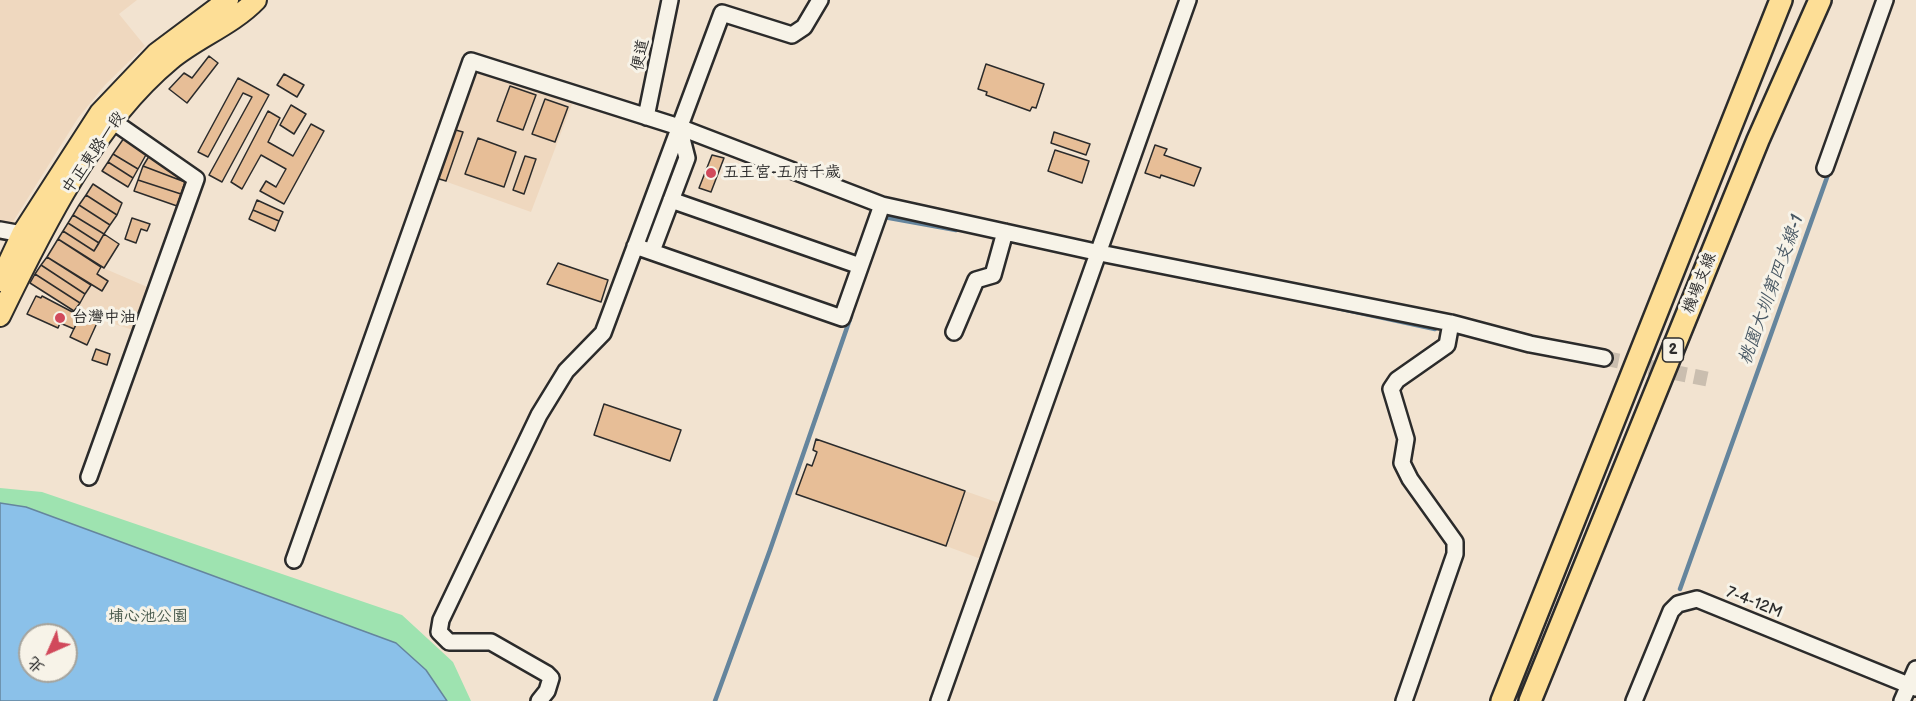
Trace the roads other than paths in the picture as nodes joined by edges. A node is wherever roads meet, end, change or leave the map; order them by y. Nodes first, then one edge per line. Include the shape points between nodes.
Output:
1 (228, 0) edge
2 (256, 0) edge
3 (670, 0) edge
4 (820, 0) edge
5 (1188, 0) edge
6 (1781, 0) edge
7 (1820, 0) edge
8 (1886, 0) edge
9 (106, 116) junction
10 (646, 117) junction
11 (679, 127) junction
12 (1825, 168) dead end
13 (671, 200) junction
14 (882, 205) junction
15 (0, 230) edge
16 (1005, 232) junction
17 (22, 234) junction
18 (635, 246) junction
19 (652, 251) junction
20 (1100, 252) junction
21 (860, 267) junction
22 (0, 281) edge
23 (0, 316) edge
24 (1451, 323) junction
25 (954, 332) dead end
26 (1604, 358) tunnel mouth
27 (89, 477) dead end
28 (294, 560) dead end
29 (1916, 669) edge
30 (1912, 686) edge
31 (539, 701) edge
32 (939, 701) edge
33 (1404, 701) edge
34 (1502, 701) edge
35 (1530, 701) edge
36 (1634, 701) edge
37 (1902, 701) edge

1 - 9 main road, 中正東路一段 via 157,53
2 - 9 main road, 中正東路一段 via 170,60
3 - 10 street, 便道
4 - 11 street via 804,27 792,35 722,13
5 - 20 street
6 - 34 highway, 機場支線 / 2
7 - 35 highway, 機場支線 / 2 via 1758,140
8 - 12 street
9 - 17 main road, 中正東路一段
9 - 23 main road, 中正東路一段
9 - 27 street via 196,179
10 - 11 street
10 - 28 street via 471,61
11 - 13 street via 687,158
11 - 14 street
11 - 18 street
13 - 19 street
13 - 21 street
14 - 16 street
14 - 21 street
15 - 17 street
16 - 20 street
16 - 25 street via 993,275 976,280
17 - 22 main road, 中正東路一段
18 - 19 street
18 - 31 street via 603,333 566,371 539,415 441,620 439,632 449,642 491,642 547,674 551,678
19 - 21 street via 842,318
20 - 24 street
20 - 32 street
24 - 26 street
24 - 33 street via 1448,345 1397,380 1391,389 1406,439 1402,463 1455,542 1455,554
29 - 30 street
30 - 36 street, 7-4-12M via 1697,599 1678,604 1671,611
30 - 37 street

